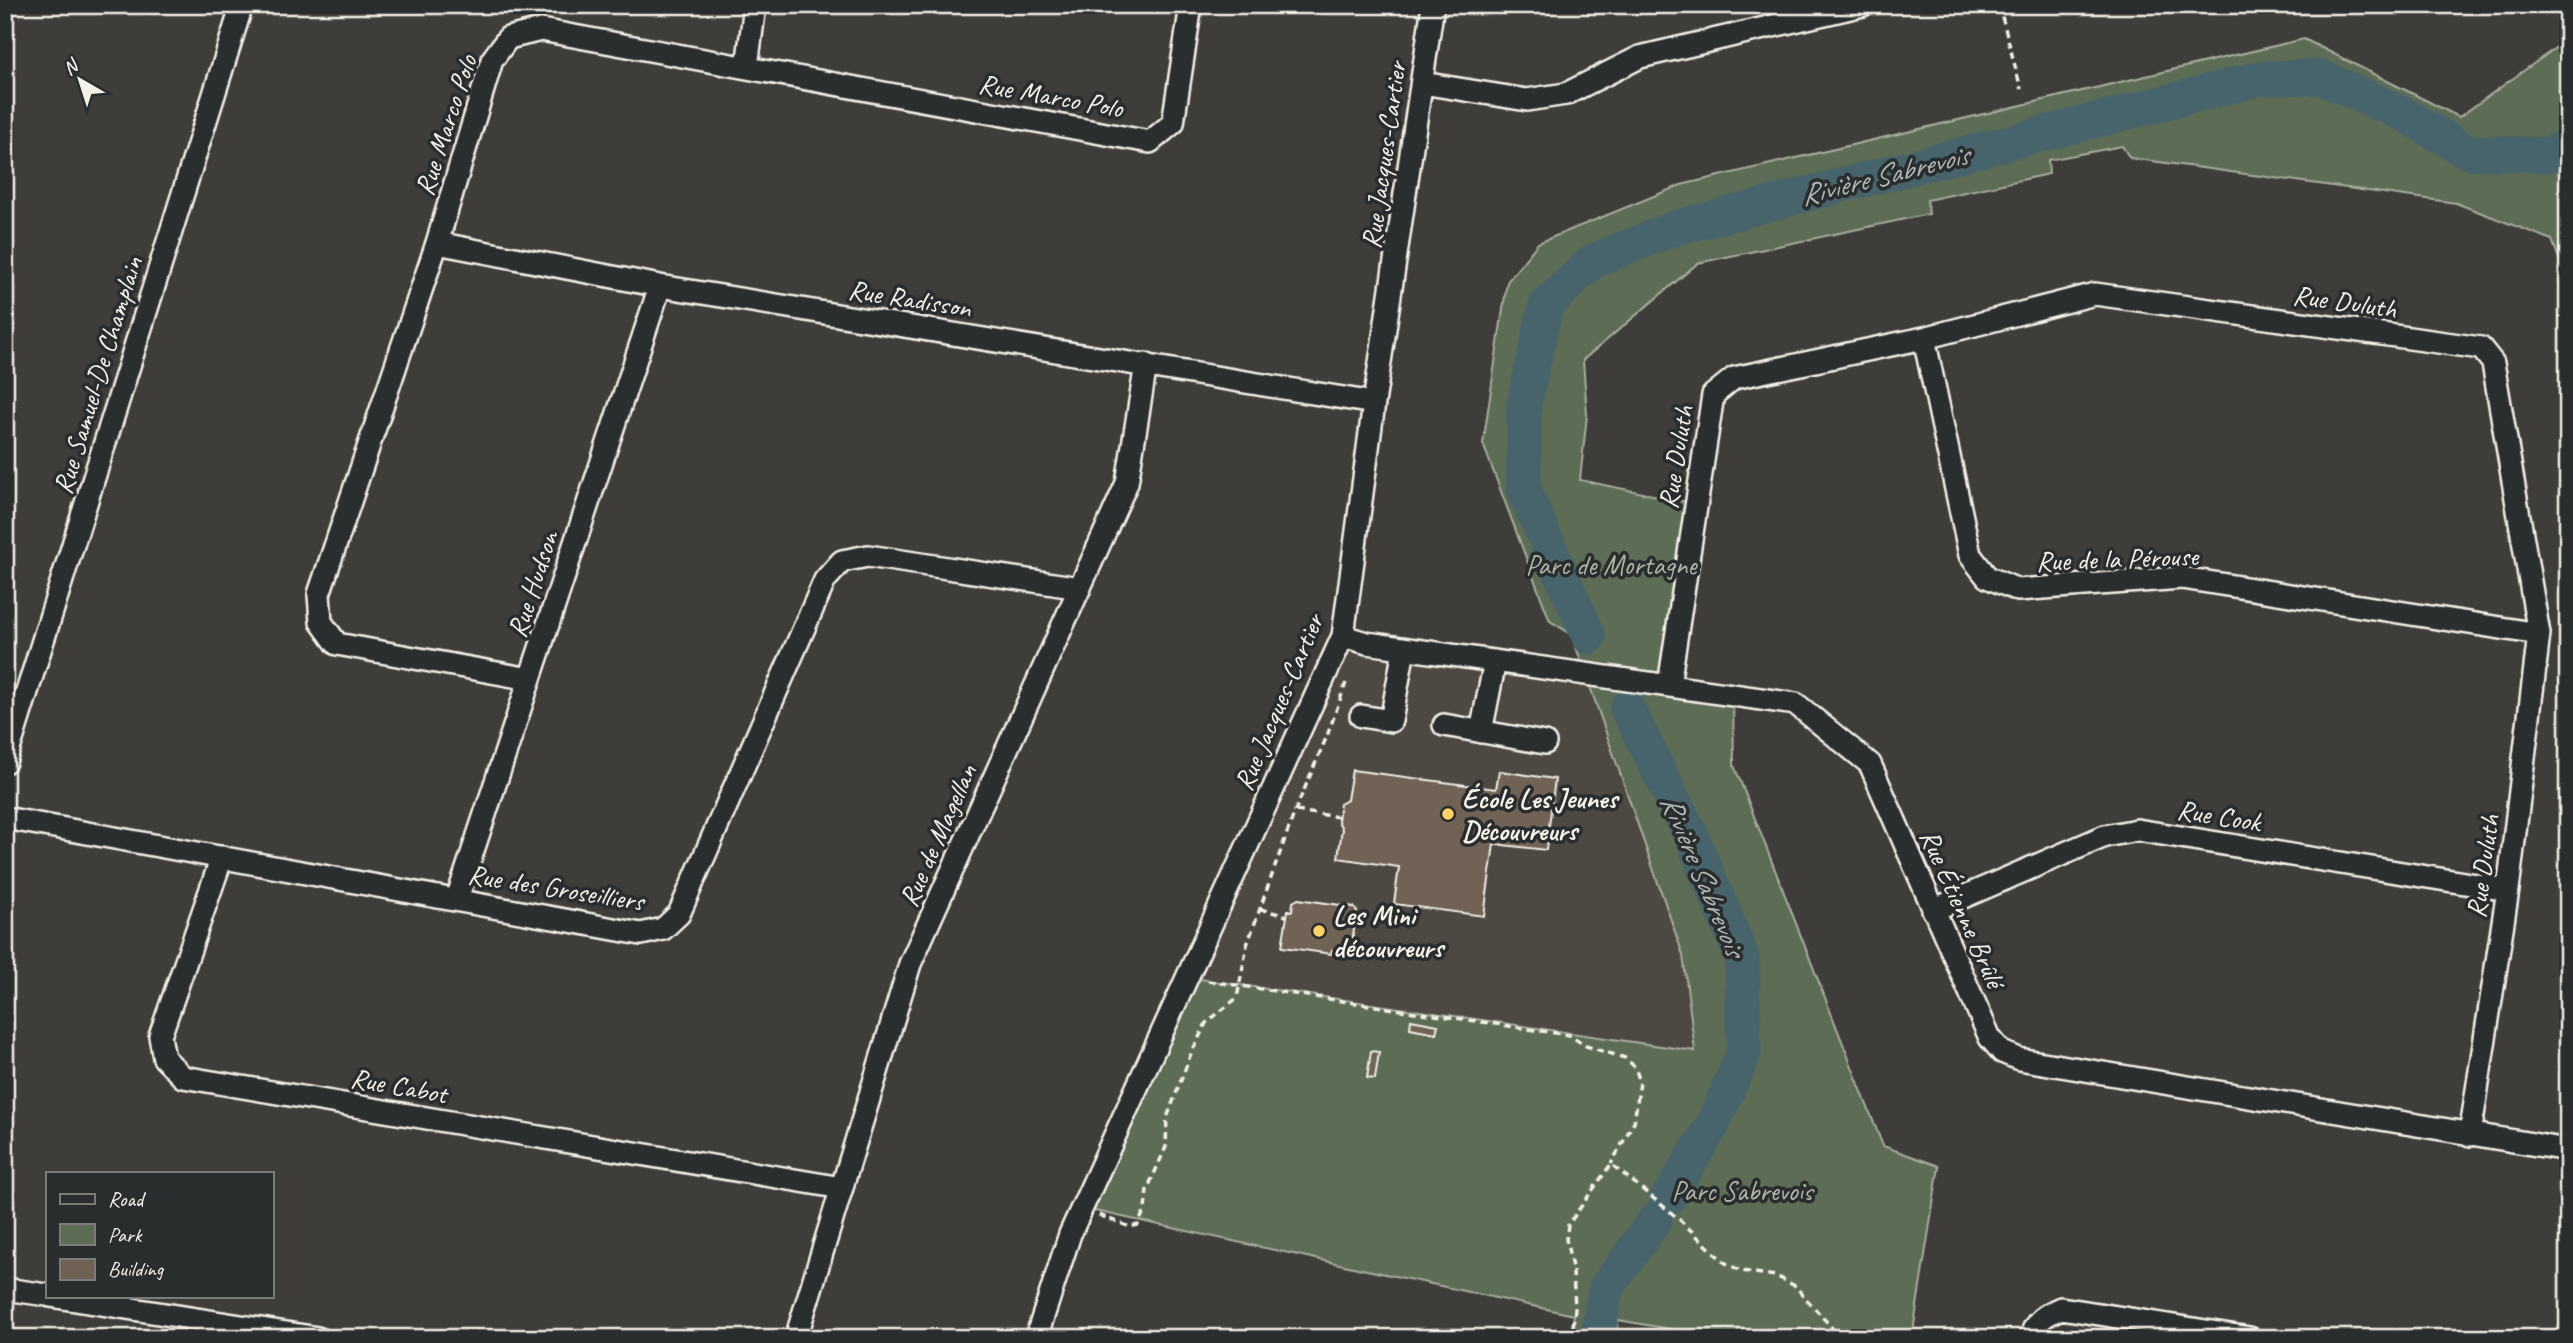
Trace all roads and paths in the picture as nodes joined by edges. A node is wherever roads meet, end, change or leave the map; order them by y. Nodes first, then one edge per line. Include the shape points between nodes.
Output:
1 (242, 5) edge
2 (755, 5) edge
3 (1191, 5) edge
4 (1433, 5) edge
5 (1863, 5) edge
6 (1999, 5) edge
7 (747, 67) junction
8 (1422, 83) junction
9 (2021, 89) dead end
10 (437, 243) junction
11 (660, 286) junction
12 (1924, 338) junction
13 (1146, 364) junction
14 (1374, 403) junction
15 (1080, 588) junction
16 (2539, 634) junction
17 (1343, 636) junction
18 (1404, 649) junction
19 (1332, 660) junction
20 (1494, 660) junction
21 (530, 678) junction
22 (1669, 685) junction
23 (1361, 716) dead end
24 (1444, 725) dead end
25 (1481, 732) junction
26 (1545, 743) dead end
27 (5, 762) edge
28 (1295, 811) junction
29 (1339, 817) dead end
30 (5, 818) edge
31 (222, 857) junction
32 (2508, 890) junction
33 (457, 899) junction
34 (1260, 909) junction
35 (1933, 910) junction
36 (1287, 915) dead end
37 (1185, 977) junction
38 (1239, 986) junction
39 (2470, 1135) junction
40 (2568, 1150) edge
41 (1611, 1164) junction
42 (842, 1188) junction
43 (1081, 1208) junction
44 (5, 1289) edge
45 (46, 1296) edge
46 (61, 1298) edge
47 (318, 1338) edge
48 (796, 1338) edge
49 (1036, 1338) edge
50 (1572, 1338) edge
51 (1840, 1338) edge
52 (2031, 1338) edge
53 (2250, 1338) edge

1 - 27 street, Rue Samuel-De Champlain
2 - 7 street
3 - 7 street, Rue Marco Polo via 1173,123 1150,142
4 - 8 street, Rue Jacques-Cartier
5 - 8 street via 1640,57 1566,94 1527,100
6 - 9 path
7 - 10 street, Rue Marco Polo via 541,30 508,38 492,60
8 - 14 street, Rue Jacques-Cartier
10 - 11 street, Rue Radisson
10 - 21 street, Rue Marco Polo via 319,594 321,622 337,644
11 - 13 street, Rue Radisson
11 - 21 street, Rue Hudson
12 - 16 street, Rue de la Pérouse via 1970,555 1987,577 2018,590 2182,578
12 - 16 street, Rue Duluth via 2095,294 2481,348 2493,363
12 - 22 street, Rue Duluth via 1734,378 1713,396
13 - 14 street, Rue Radisson
13 - 15 street, Rue de Magellan via 1128,482
14 - 17 street, Rue Jacques-Cartier
15 - 33 street, Rue des Groseilliers via 868,556 842,561 825,580 679,914 663,929 641,933
15 - 42 street, Rue de Magellan via 910,964
16 - 32 street, Rue Duluth
17 - 18 street, Rue Étienne Brûlé
17 - 19 street, Rue Jacques-Cartier
18 - 20 street, Rue Étienne Brûlé
18 - 23 street via 1391,721
19 - 28 path via 1350,671
19 - 37 street, Rue Jacques-Cartier
20 - 22 street, Rue Étienne Brûlé
20 - 25 street
21 - 33 street, Rue Hudson
22 - 35 street, Rue Étienne Brûlé via 1797,704 1870,764
24 - 25 street
25 - 26 street
28 - 29 path
28 - 34 path
30 - 31 street, Rue des Groseilliers
31 - 33 street, Rue des Groseilliers
31 - 42 street, Rue Cabot via 160,1036 164,1058 183,1077
32 - 35 street, Rue Cook via 2137,830 2105,836
32 - 39 street, Rue Duluth
34 - 36 path
34 - 38 path
35 - 39 street, Rue Étienne Brûlé via 1990,1038 2002,1052 2019,1059
37 - 38 path
37 - 43 street, Rue Jacques-Cartier
38 - 41 path via 1569,1035 1586,1046 1625,1058 1635,1067 1640,1082 1634,1122
38 - 43 path via 1237,998 1206,1023 1190,1056 1167,1118 1166,1147 1138,1225 1130,1227
39 - 40 street, Rue Étienne Brûlé
41 - 50 path via 1568,1225 1575,1309
41 - 51 path via 1724,1262 1795,1286
42 - 48 street, Rue de Magellan
43 - 49 street, Rue Jacques-Cartier
44 - 45 street
46 - 47 street
52 - 53 street via 2045,1315 2061,1308

